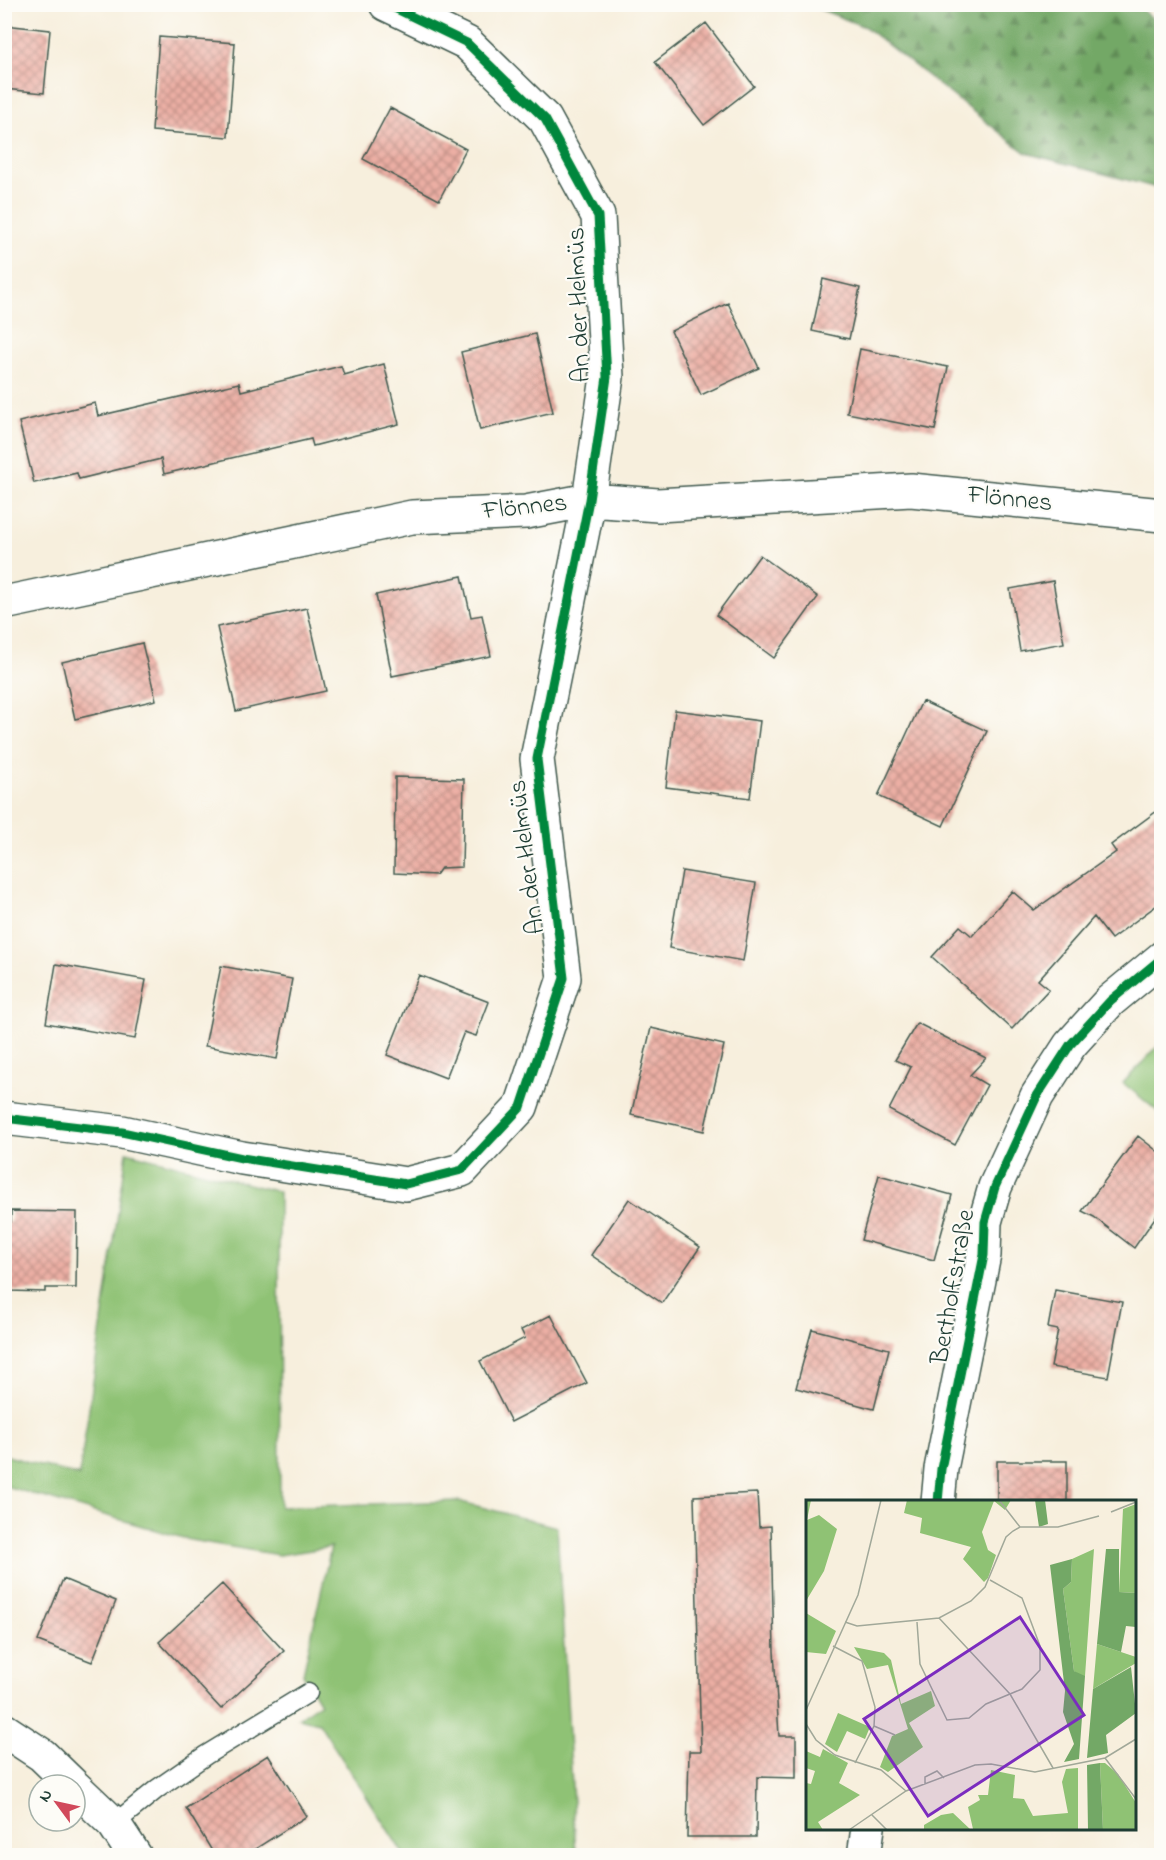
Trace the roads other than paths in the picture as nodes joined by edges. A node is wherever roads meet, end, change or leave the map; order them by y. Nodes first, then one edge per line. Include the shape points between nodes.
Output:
1 (386, 4) edge
2 (589, 500) junction
3 (1161, 515) edge
4 (4, 603) edge
5 (1161, 958) edge
6 (4, 1118) edge
7 (938, 1500) edge
8 (308, 1693) dead end
9 (4, 1730) edge
10 (61, 1773) edge
11 (87, 1798) edge
12 (114, 1824) junction
13 (868, 1830) edge
14 (135, 1856) edge
15 (864, 1856) edge

1 - 2 street, An der Helmüs via 467,43 545,119 598,216 607,377
2 - 3 street, Flönnes via 658,505 912,490
2 - 4 street, Flönnes via 526,512 412,517
2 - 6 street, An der Helmüs via 537,759 564,978 521,1107 470,1162 462,1170 406,1184 242,1158 122,1132
5 - 7 street, Bertholfstraße via 1110,1001 1070,1046 1037,1095 994,1187
8 - 12 lane via 206,1755
9 - 10 street via 42,1755
11 - 12 street
12 - 14 street
13 - 15 street

